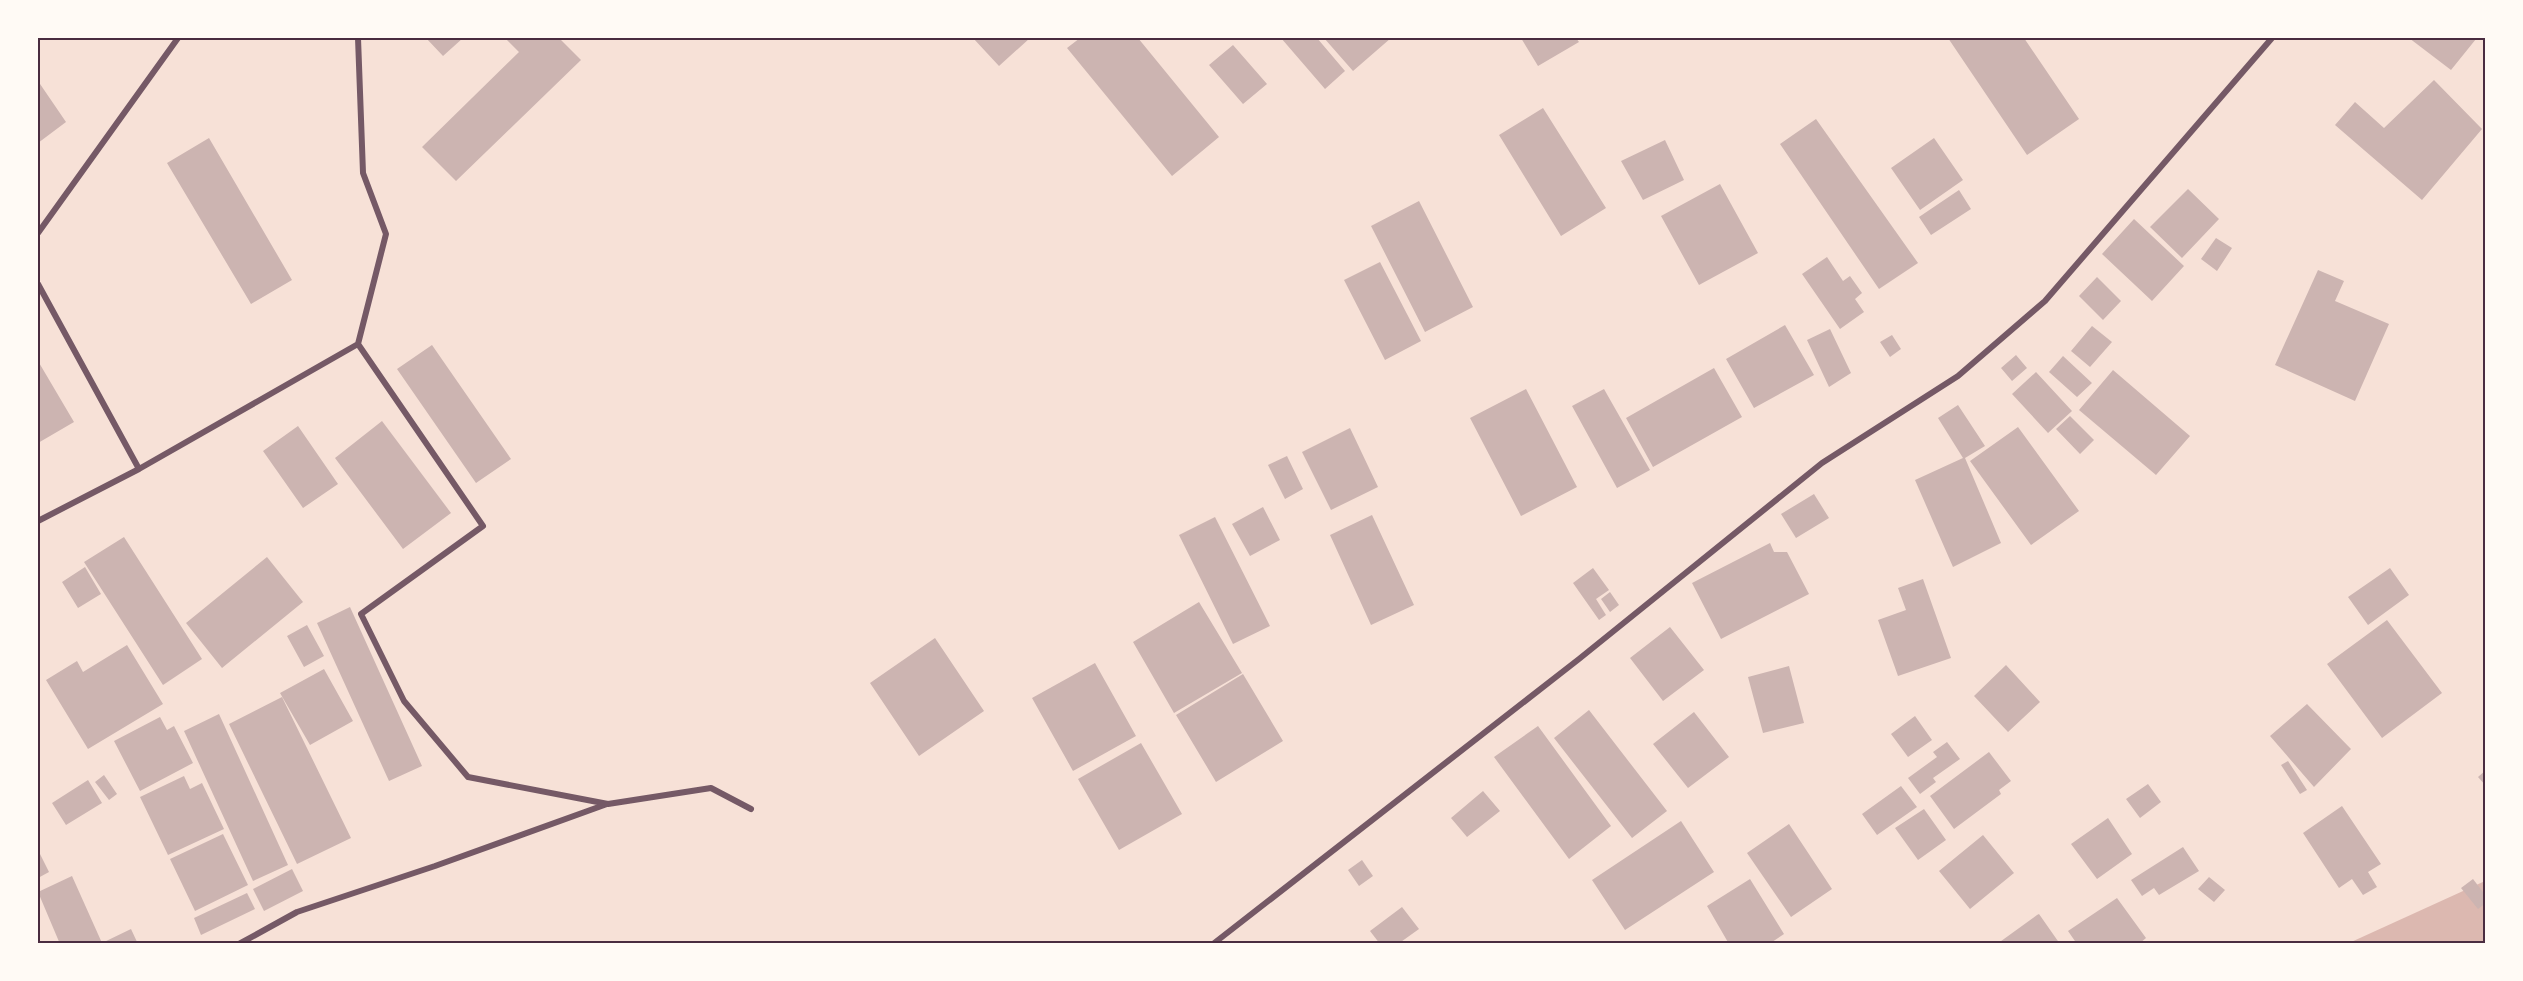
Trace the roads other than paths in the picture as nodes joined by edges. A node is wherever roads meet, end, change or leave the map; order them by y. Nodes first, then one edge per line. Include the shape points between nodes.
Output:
1 (178, 38) edge
2 (358, 38) edge
3 (2272, 38) edge
4 (38, 233) edge
5 (38, 284) edge
6 (358, 344) junction
7 (139, 469) junction
8 (38, 521) edge
9 (608, 804) junction
10 (751, 809) dead end
11 (239, 944) edge
12 (1213, 944) edge

1 - 4 street
2 - 6 street via 363,173 386,234
3 - 12 street via 2045,301 1958,376 1822,463 1580,659
5 - 7 street
6 - 7 street
6 - 9 street via 483,526 361,614 404,701 468,777
7 - 8 street
9 - 10 street via 711,788
9 - 11 street via 297,912

